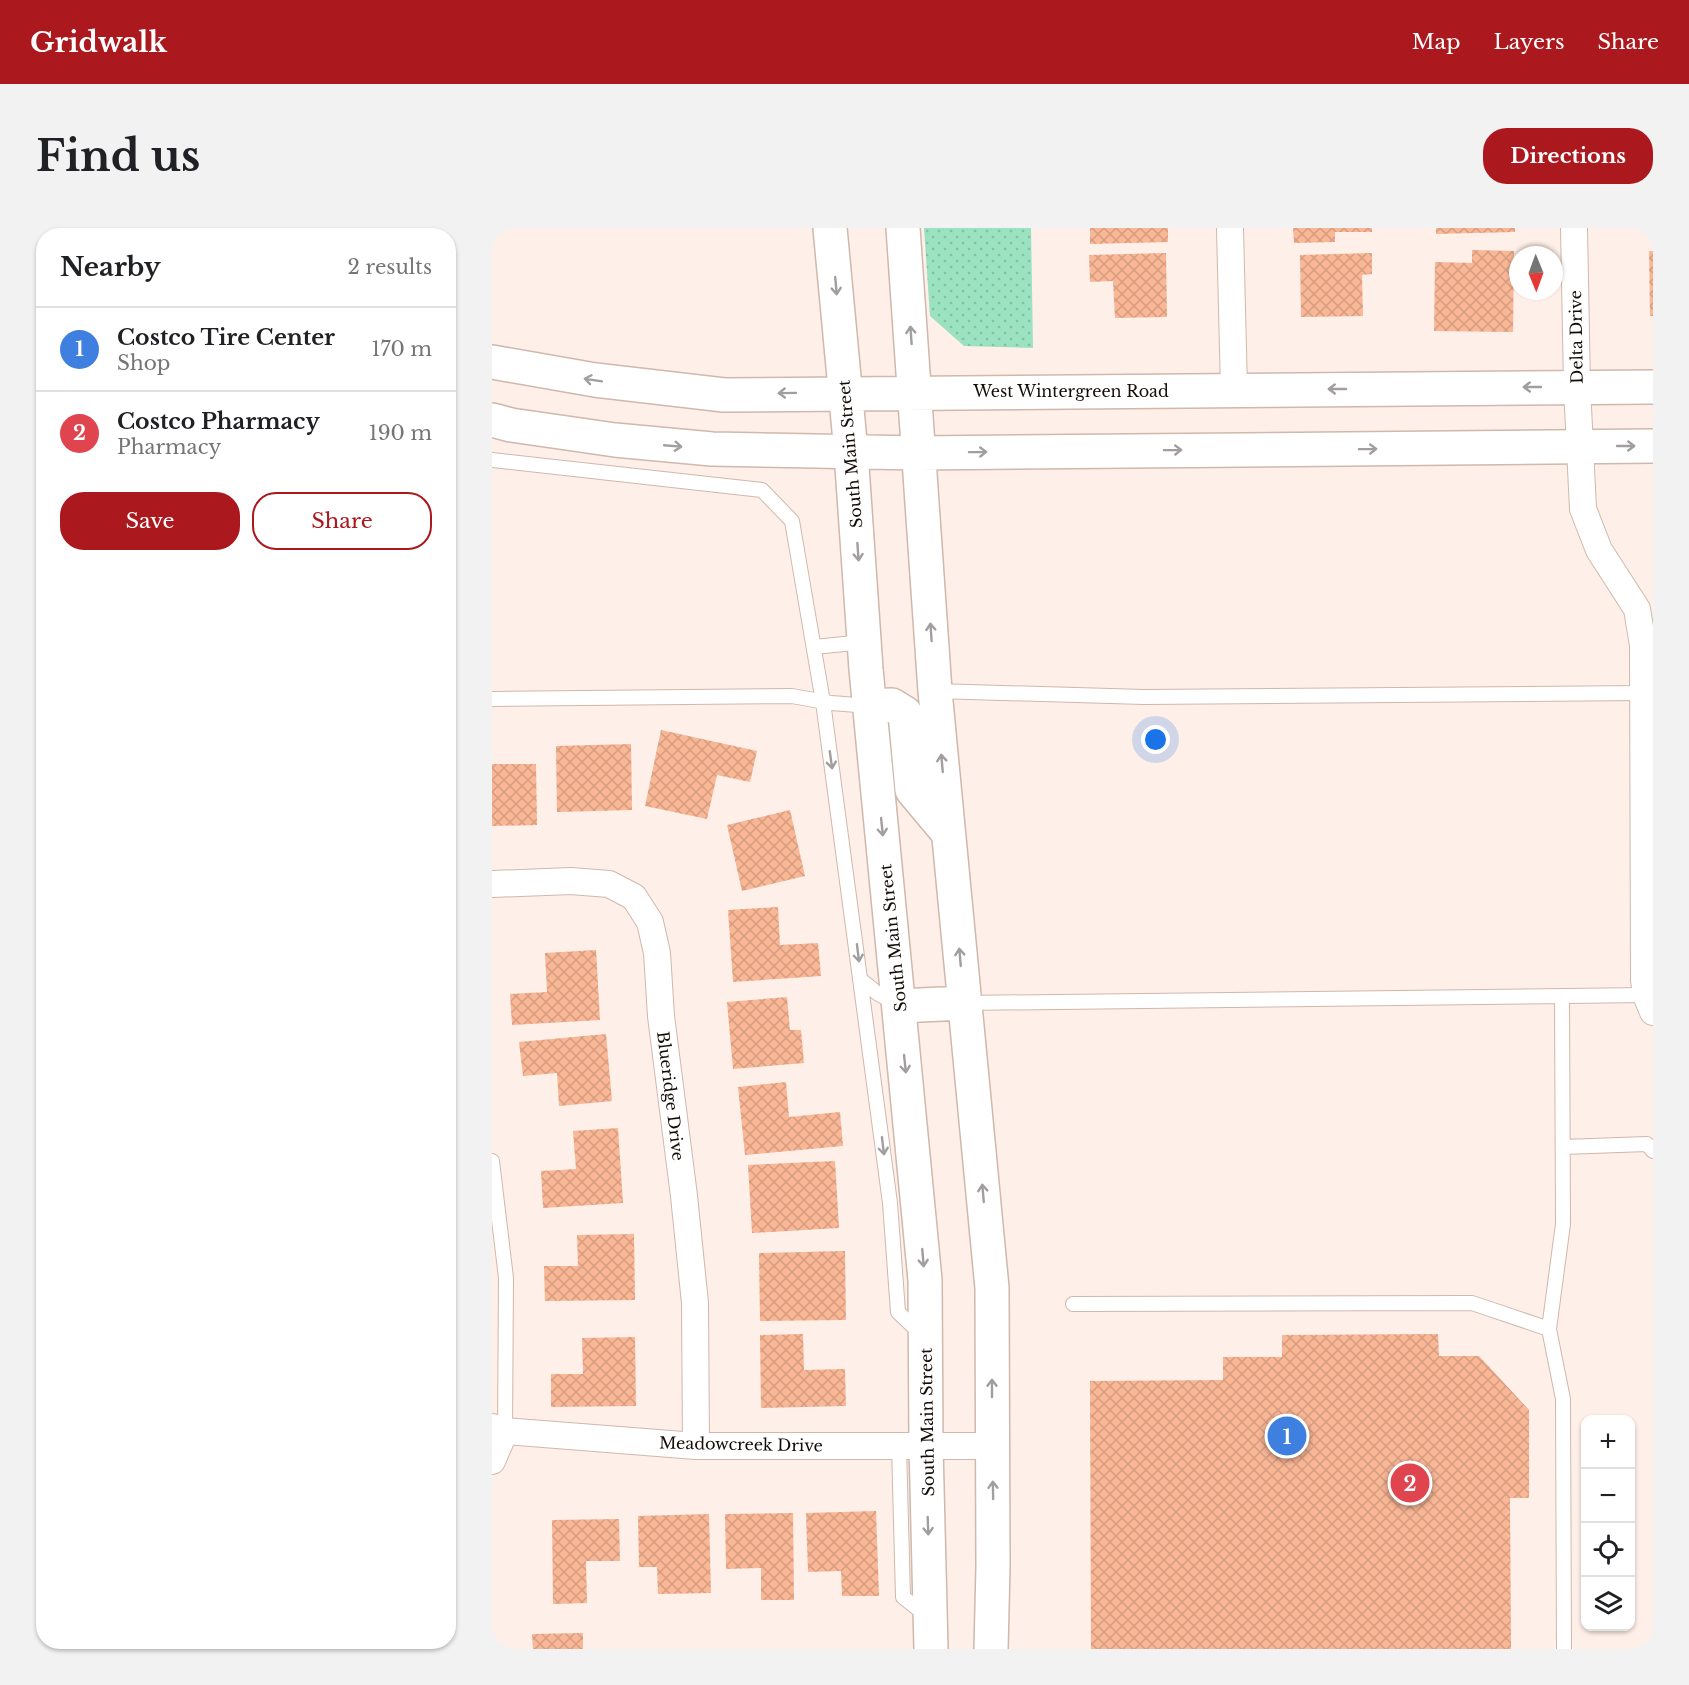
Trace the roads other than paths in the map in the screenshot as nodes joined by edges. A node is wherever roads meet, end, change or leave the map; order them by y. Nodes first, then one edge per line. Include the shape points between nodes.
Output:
1 (830, 228) edge
2 (903, 228) edge
3 (1230, 228) edge
4 (1574, 228) edge
5 (492, 362) edge
6 (1577, 387) junction
7 (1653, 387) edge
8 (1234, 390) junction
9 (846, 393) junction
10 (915, 393) junction
11 (492, 420) edge
12 (1653, 446) edge
13 (1581, 447) junction
14 (851, 452) junction
15 (919, 453) junction
16 (492, 460) edge
17 (864, 642) junction
18 (814, 647) junction
19 (935, 691) junction
20 (1644, 693) junction
21 (492, 699) edge
22 (823, 702) junction
23 (870, 706) junction
24 (948, 833) junction
25 (492, 884) edge
26 (861, 980) junction
27 (1562, 996) junction
28 (964, 1003) junction
29 (1650, 1004) edge
30 (899, 1006) junction
31 (1563, 1148) junction
32 (1653, 1151) edge
33 (492, 1161) edge
34 (1073, 1304) dead end
35 (1549, 1329) junction
36 (926, 1338) junction
37 (499, 1429) edge
38 (696, 1446) junction
39 (913, 1446) junction
40 (992, 1446) junction
41 (492, 1461) edge
42 (931, 1634) edge
43 (991, 1649) edge
44 (1564, 1649) edge

1 -> 9 street, South Main Street
10 -> 2 street
3 - 8 street
4 - 6 street, Delta Drive
9 -> 5 street, West Wintergreen Road via 724,395 595,380
6 - 7 street, West Wintergreen Road
6 -> 8 street, West Wintergreen Road
6 - 13 street, Delta Drive
8 - 10 street, West Wintergreen Road
9 - 10 street, West Wintergreen Road
9 - 14 street, South Main Street
10 - 15 street
11 -> 14 street via 615,440 701,448
13 -> 12 street
15 -> 13 street
13 - 20 street, Delta Drive via 1583,508 1599,550 1637,609
14 - 15 street
14 -> 17 street, South Main Street
19 -> 15 street
16 - 18 lane via 762,490 792,521
17 - 18 lane
17 - 23 street, South Main Street
18 - 22 lane
19 - 20 lane via 1144,697
24 -> 19 street
20 - 29 street, Delta Drive via 1644,980
21 - 22 lane via 792,696
22 - 23 lane
22 -> 26 lane
23 - 24 street via 892,705 904,713 912,790
23 -> 30 street, South Main Street
28 -> 24 street
25 - 38 street, Blueridge Drive via 571,880 609,884 634,897 650,922 657,953 695,1303
26 - 30 lane
26 -> 36 lane via 890,1203 898,1312
27 - 28 lane
27 - 29 lane
27 - 31 lane
28 - 30 street
40 -> 28 street via 992,1288
30 -> 36 street, South Main Street via 925,1280
31 - 32 lane via 1647,1144
31 - 35 lane via 1563,1224
33 - 37 lane via 506,1278
34 - 35 lane via 1472,1304
35 - 44 lane via 1563,1399
36 - 39 street, South Main Street
37 - 38 street, Meadowcreek Drive
37 - 41 street
38 - 39 street, Meadowcreek Drive
39 - 40 street, Meadowcreek Drive
39 -> 42 street, South Main Street
43 -> 40 street

